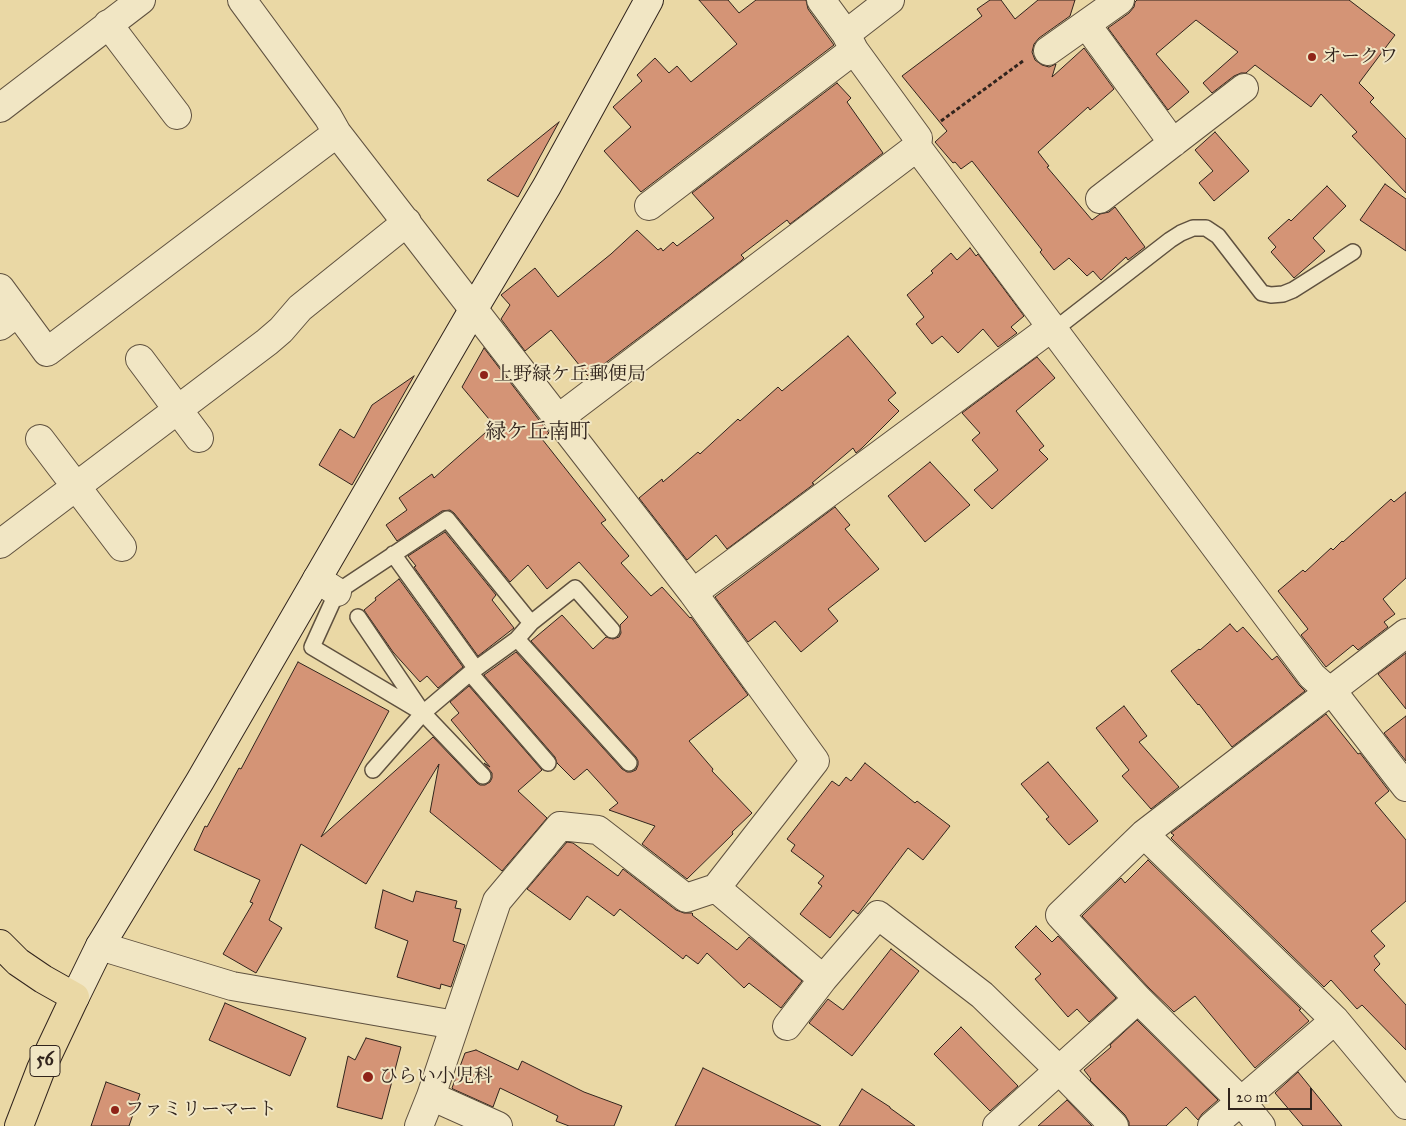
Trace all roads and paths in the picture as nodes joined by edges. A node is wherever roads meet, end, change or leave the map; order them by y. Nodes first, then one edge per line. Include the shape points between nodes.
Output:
1 (141, 0) edge
2 (242, 0) edge
3 (649, 0) edge
4 (820, 0) edge
5 (890, 0) edge
6 (1120, 0) edge
7 (108, 24) junction
8 (1086, 24) junction
9 (850, 42) junction
10 (1048, 51) joint
11 (1244, 88) dead end
12 (0, 108) edge
13 (177, 115) dead end
14 (337, 133) junction
15 (918, 143) junction
16 (1172, 143) junction
17 (1100, 199) dead end
18 (649, 206) dead end
19 (407, 222) junction
20 (1353, 252) dead end
21 (0, 288) edge
22 (473, 310) junction
23 (9, 319) edge
24 (1053, 328) junction
25 (140, 359) dead end
26 (177, 409) junction
27 (559, 418) junction
28 (199, 438) dead end
29 (40, 440) dead end
30 (76, 486) junction
31 (0, 544) edge
32 (122, 547) dead end
33 (393, 554) junction
34 (327, 585) junction
35 (693, 593) junction
36 (358, 617) dead end
37 (531, 623) junction
38 (612, 630) dead end
39 (1406, 633) edge
40 (517, 638) junction
41 (473, 671) junction
42 (1329, 692) junction
43 (424, 713) junction
44 (548, 763) dead end
45 (629, 763) dead end
46 (373, 770) dead end
47 (483, 776) dead end
48 (1406, 787) edge
49 (1144, 834) junction
50 (716, 888) junction
51 (0, 944) edge
52 (100, 946) junction
53 (823, 979) junction
54 (75, 997) junction
55 (1138, 999) junction
56 (1336, 1020) junction
57 (455, 1025) junction
58 (787, 1026) dead end
59 (1060, 1070) junction
60 (431, 1096) junction
61 (1241, 1100) junction
62 (1406, 1106) edge
63 (19, 1126) edge
64 (419, 1126) edge
65 (498, 1126) edge
66 (997, 1126) edge
67 (1114, 1126) edge
68 (1212, 1126) edge
69 (1261, 1126) edge

1 - 7 street
2 - 14 street
3 - 22 street via 547,186
4 - 9 street
5 - 9 street
6 - 8 street
7 - 12 street
7 - 13 street
8 - 10 street
8 - 16 street
9 - 15 street
9 - 18 street
10 - 15 path via 1034,53
11 - 16 street
14 - 19 street
14 - 23 street via 47,352
15 - 24 street
15 - 27 street
16 - 17 street
19 - 22 street
19 - 26 street via 300,308 267,342
20 - 24 lane via 1292,290 1271,295 1262,293 1218,236 1206,228 1193,228 1181,232
21 - 23 street
22 - 27 street
22 - 34 street
24 - 35 street
24 - 42 street via 1312,676
25 - 26 street
26 - 28 street
26 - 30 street
27 - 35 street
29 - 30 street
30 - 31 street
30 - 32 street
33 - 34 lane
33 - 37 lane via 447,519
33 - 41 lane
34 - 43 lane via 312,647
34 - 52 street via 200,781
35 - 50 street via 815,762
36 - 43 lane
37 - 38 lane via 575,588
37 - 40 lane
39 - 42 street
40 - 41 lane
40 - 45 lane
41 - 43 lane
41 - 44 lane
42 - 48 street via 1339,700
42 - 49 street
43 - 46 lane
43 - 47 lane
49 - 55 street via 1060,916
49 - 56 street
50 - 53 street
50 - 57 street via 686,898 598,830 560,826 497,901
51 - 54 main road via 18,962
52 - 54 street
52 - 57 street via 232,986
53 - 58 street
53 - 59 street via 878,915 982,995
54 - 63 main road, 56
55 - 59 street
55 - 61 street
56 - 61 street
56 - 62 street
57 - 60 street
59 - 66 street
59 - 67 street
60 - 64 street
60 - 65 street
61 - 68 street
61 - 69 street

